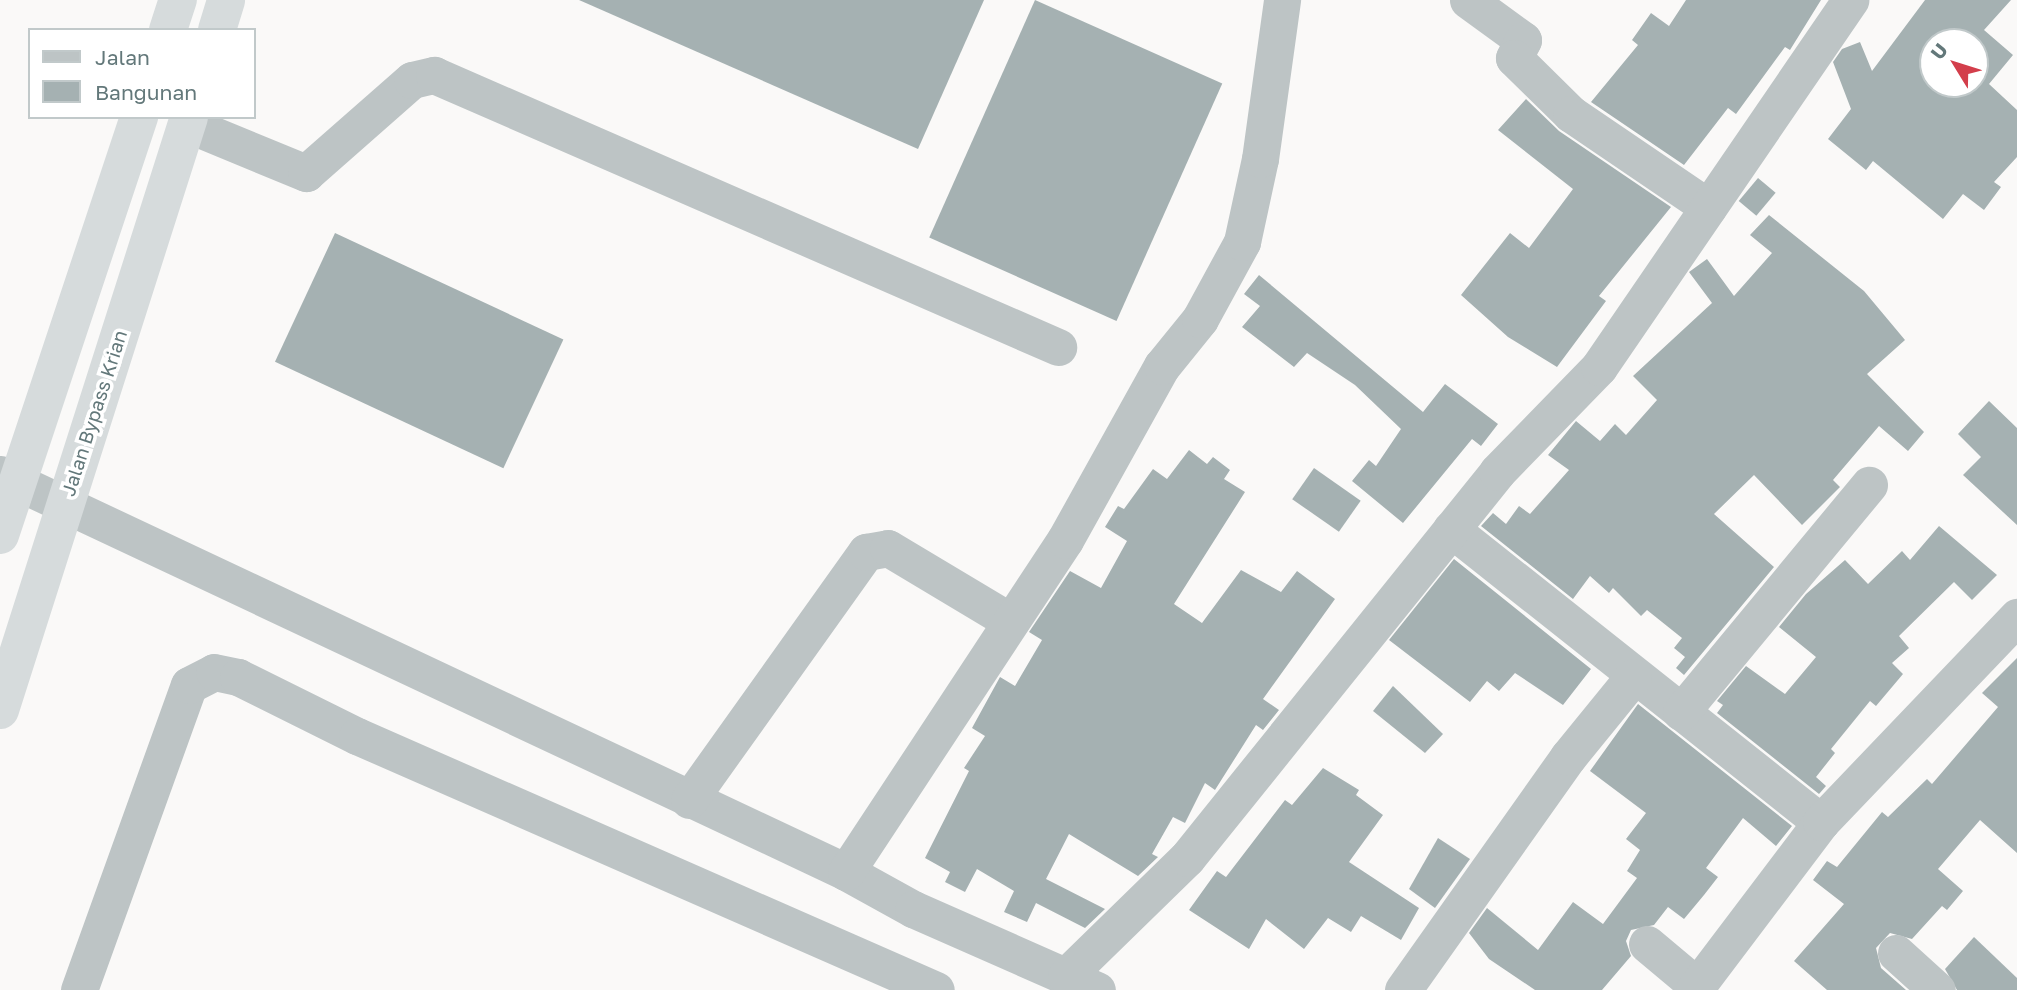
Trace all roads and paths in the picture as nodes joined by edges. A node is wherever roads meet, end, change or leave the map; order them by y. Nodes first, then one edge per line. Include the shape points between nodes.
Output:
1 (178, 0) edge
2 (226, 0) edge
3 (1282, 0) edge
4 (1468, 0) edge
5 (1850, 0) edge
6 (169, 28) edge
7 (218, 28) edge
8 (138, 119) edge
9 (188, 120) edge
10 (1708, 207) junction
11 (1058, 347) dead end
12 (9, 478) edge
13 (1869, 485) dead end
14 (66, 503) junction
15 (1451, 529) junction
16 (0, 535) edge
17 (2017, 617) edge
18 (1010, 621) junction
19 (1633, 677) junction
20 (0, 710) edge
21 (1681, 712) junction
22 (689, 800) junction
23 (1821, 822) junction
24 (846, 872) junction
25 (1647, 944) dead end
26 (1896, 953) dead end
27 (1082, 983) edge
28 (1696, 988) edge
29 (79, 990) edge
30 (936, 990) edge
31 (1403, 990) edge
32 (1937, 990) edge

1 - 6 highway
2 - 7 highway
3 - 18 street via 1260,159 1242,242 1200,319 1162,366 1065,540
4 - 10 street via 1523,40 1514,58 1571,114
5 - 10 street
8 - 12 highway
9 - 11 street via 306,173 412,80 433,75
9 - 14 highway, Jalan Bypass Krian
10 - 15 street via 1599,367
12 - 14 street
12 - 16 highway
13 - 21 street
14 - 20 highway, Jalan Bypass Krian
14 - 22 street
15 - 19 street
15 - 27 street
17 - 23 street
18 - 22 street via 888,548 875,547 858,558
18 - 24 street
19 - 21 street
19 - 31 street via 1568,757
21 - 23 street
22 - 24 street
23 - 28 street
24 - 27 street via 914,909
25 - 28 street
26 - 32 street
29 - 30 street via 189,685 214,671 238,677 357,736

